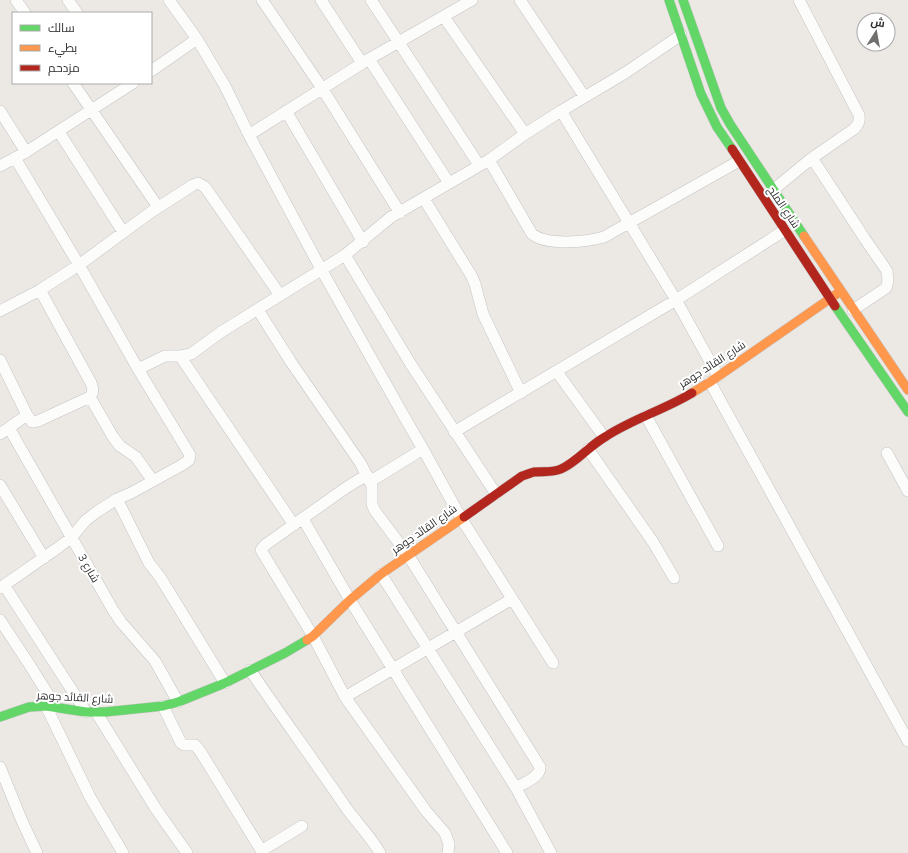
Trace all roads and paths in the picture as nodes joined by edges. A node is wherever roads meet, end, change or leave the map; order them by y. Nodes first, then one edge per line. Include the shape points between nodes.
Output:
1 (16, 0) edge
2 (68, 0) edge
3 (169, 0) edge
4 (262, 0) edge
5 (321, 0) edge
6 (371, 0) edge
7 (472, 0) edge
8 (520, 0) edge
9 (669, 0) edge
10 (683, 0) edge
11 (799, 0) edge
12 (458, 3) edge
13 (24, 12) edge
14 (76, 12) edge
15 (444, 17) junction
16 (681, 35) junction
17 (197, 39) junction
18 (399, 42) junction
19 (365, 61) junction
20 (152, 70) edge
21 (74, 84) edge
22 (128, 84) edge
23 (322, 88) junction
24 (584, 96) junction
25 (92, 110) junction
26 (0, 111) edge
27 (286, 111) junction
28 (561, 111) junction
29 (59, 132) junction
30 (525, 134) junction
31 (249, 135) junction
32 (26, 152) junction
33 (16, 158) junction
34 (812, 158) junction
35 (739, 161) junction
36 (484, 162) junction
37 (0, 166) edge
38 (449, 183) junction
39 (773, 190) junction
40 (424, 199) junction
41 (158, 207) junction
42 (400, 213) junction
43 (630, 223) junction
44 (785, 230) junction
45 (123, 232) junction
46 (363, 242) junction
47 (345, 255) junction
48 (79, 264) junction
49 (321, 269) junction
50 (40, 290) junction
51 (841, 291) junction
52 (280, 295) junction
53 (830, 298) junction
54 (676, 300) junction
55 (258, 310) junction
56 (853, 310) junction
57 (0, 311) edge
58 (180, 356) junction
59 (0, 360) edge
60 (138, 369) junction
61 (557, 372) junction
62 (714, 379) junction
63 (908, 390) edge
64 (521, 393) junction
65 (90, 397) junction
66 (908, 412) edge
67 (27, 415) junction
68 (646, 416) junction
69 (5, 431) edge
70 (454, 432) junction
71 (604, 437) junction
72 (423, 449) junction
73 (588, 449) junction
74 (887, 453) dead end
75 (369, 478) junction
76 (153, 481) junction
77 (0, 485) edge
78 (908, 491) edge
79 (496, 494) junction
80 (117, 499) junction
81 (460, 518) junction
82 (299, 522) junction
83 (72, 537) junction
84 (718, 546) dead end
85 (408, 555) junction
86 (44, 558) junction
87 (381, 574) junction
88 (674, 578) dead end
89 (2, 586) edge
90 (512, 599) junction
91 (350, 600) junction
92 (0, 620) edge
93 (455, 631) junction
94 (313, 636) junction
95 (427, 648) junction
96 (553, 663) dead end
97 (392, 668) junction
98 (250, 670) junction
99 (225, 683) junction
100 (345, 697) junction
101 (178, 702) junction
102 (163, 706) junction
103 (51, 707) junction
104 (91, 712) junction
105 (0, 717) edge
106 (908, 741) edge
107 (0, 766) edge
108 (516, 788) junction
109 (302, 826) dead end
110 (449, 850) edge
111 (262, 852) edge
112 (37, 853) edge
113 (123, 853) edge
114 (187, 853) edge
115 (380, 853) edge
116 (439, 853) edge
117 (507, 853) edge
118 (551, 853) edge

1 - 13 street
2 - 14 street
3 - 17 street
4 - 23 street
5 - 19 street
6 - 18 street
7 - 12 street
8 - 24 street
9 - 16 street, شارع الملح
10 - 39 street, شارع الملح via 721,108
11 - 34 street via 860,119 854,129
12 - 15 street
15 - 18 street
15 - 30 street
16 - 24 street via 625,73
16 - 35 street, شارع الملح via 708,110
17 - 20 street
17 - 31 street via 225,86
18 - 19 street
18 - 36 street
19 - 23 street
19 - 38 street
21 - 25 street
22 - 25 street
23 - 27 street
23 - 42 street
24 - 28 street
25 - 29 street
25 - 41 street
26 - 32 street
27 - 31 street
27 - 46 street
28 - 30 street
28 - 43 street
29 - 32 street
29 - 45 street
30 - 36 street
31 - 49 street
32 - 33 street
33 - 37 street
33 - 48 street
34 - 39 street
34 - 56 street via 882,262 888,276 886,288
35 - 43 street
35 - 44 street, شارع الملح
36 - 38 street
36 - 43 street via 536,238 582,242 604,237
38 - 40 street
39 - 51 street, شارع الملح
40 - 42 street
40 - 64 street via 471,275 483,314
41 - 45 street
41 - 52 street via 193,185 198,183 205,186
42 - 46 street via 377,228
43 - 54 street
44 - 53 street, شارع الملح
44 - 54 street
45 - 48 street
46 - 47 street
47 - 49 street
47 - 70 street
48 - 50 street
48 - 60 street
49 - 52 street
49 - 72 street
50 - 57 street
50 - 65 street via 91,383 93,389
51 - 53 street, شارع القائد جوهر
51 - 56 street, شارع الملح
52 - 55 street
53 - 62 street, شارع القائد جوهر
53 - 66 street, شارع الملح
54 - 61 street
54 - 62 street
55 - 58 street via 191,354
55 - 75 street
56 - 63 street, شارع الملح
58 - 60 street via 165,356
58 - 82 street
59 - 67 street
60 - 76 street via 190,455 187,462
61 - 64 street
61 - 71 street
62 - 68 street, شارع القائد جوهر via 680,400
62 - 106 street
64 - 70 street
65 - 67 street via 36,422 31,421
65 - 76 street via 113,437 120,446 136,457
67 - 69 street
68 - 71 street, شارع القائد جوهر
68 - 84 street
69 - 83 street, شارع 3
70 - 79 street
71 - 73 street, شارع القائد جوهر
72 - 75 street
72 - 81 street
73 - 79 street, شارع القائد جوهر via 559,470 528,473
73 - 88 street via 653,542
74 - 78 street
75 - 82 street via 347,487
75 - 85 street via 374,511
76 - 80 street
77 - 86 street
79 - 81 street, شارع القائد جوهر
80 - 83 street via 85,521
80 - 99 street via 149,563
81 - 85 street, شارع القائد جوهر
81 - 90 street
82 - 91 street
82 - 94 street via 261,550
83 - 86 street
83 - 101 street, شارع 3 via 113,610 154,661
85 - 87 street, شارع القائد جوهر
85 - 93 street
86 - 89 street
87 - 91 street, شارع القائد جوهر
87 - 95 street
89 - 104 street
90 - 93 street
90 - 96 street
91 - 94 street, شارع القائد جوهر
91 - 97 street
92 - 103 street via 29,664
93 - 95 street
93 - 108 street via 540,767 538,774
94 - 98 street, شارع القائد جوهر
94 - 100 street
95 - 97 street
95 - 108 street
97 - 100 street
97 - 117 street
98 - 99 street, شارع القائد جوهر
98 - 115 street
99 - 101 street, شارع القائد جوهر
100 - 110 street via 426,811 445,833 449,840
101 - 102 street, شارع القائد جوهر
102 - 104 street, شارع القائد جوهر
102 - 111 street via 181,743 195,745 200,751
103 - 104 street, شارع القائد جوهر
103 - 105 street, شارع القائد جوهر via 29,707
103 - 113 street via 90,797
104 - 114 street
107 - 112 street
108 - 118 street
109 - 111 street
110 - 116 street

